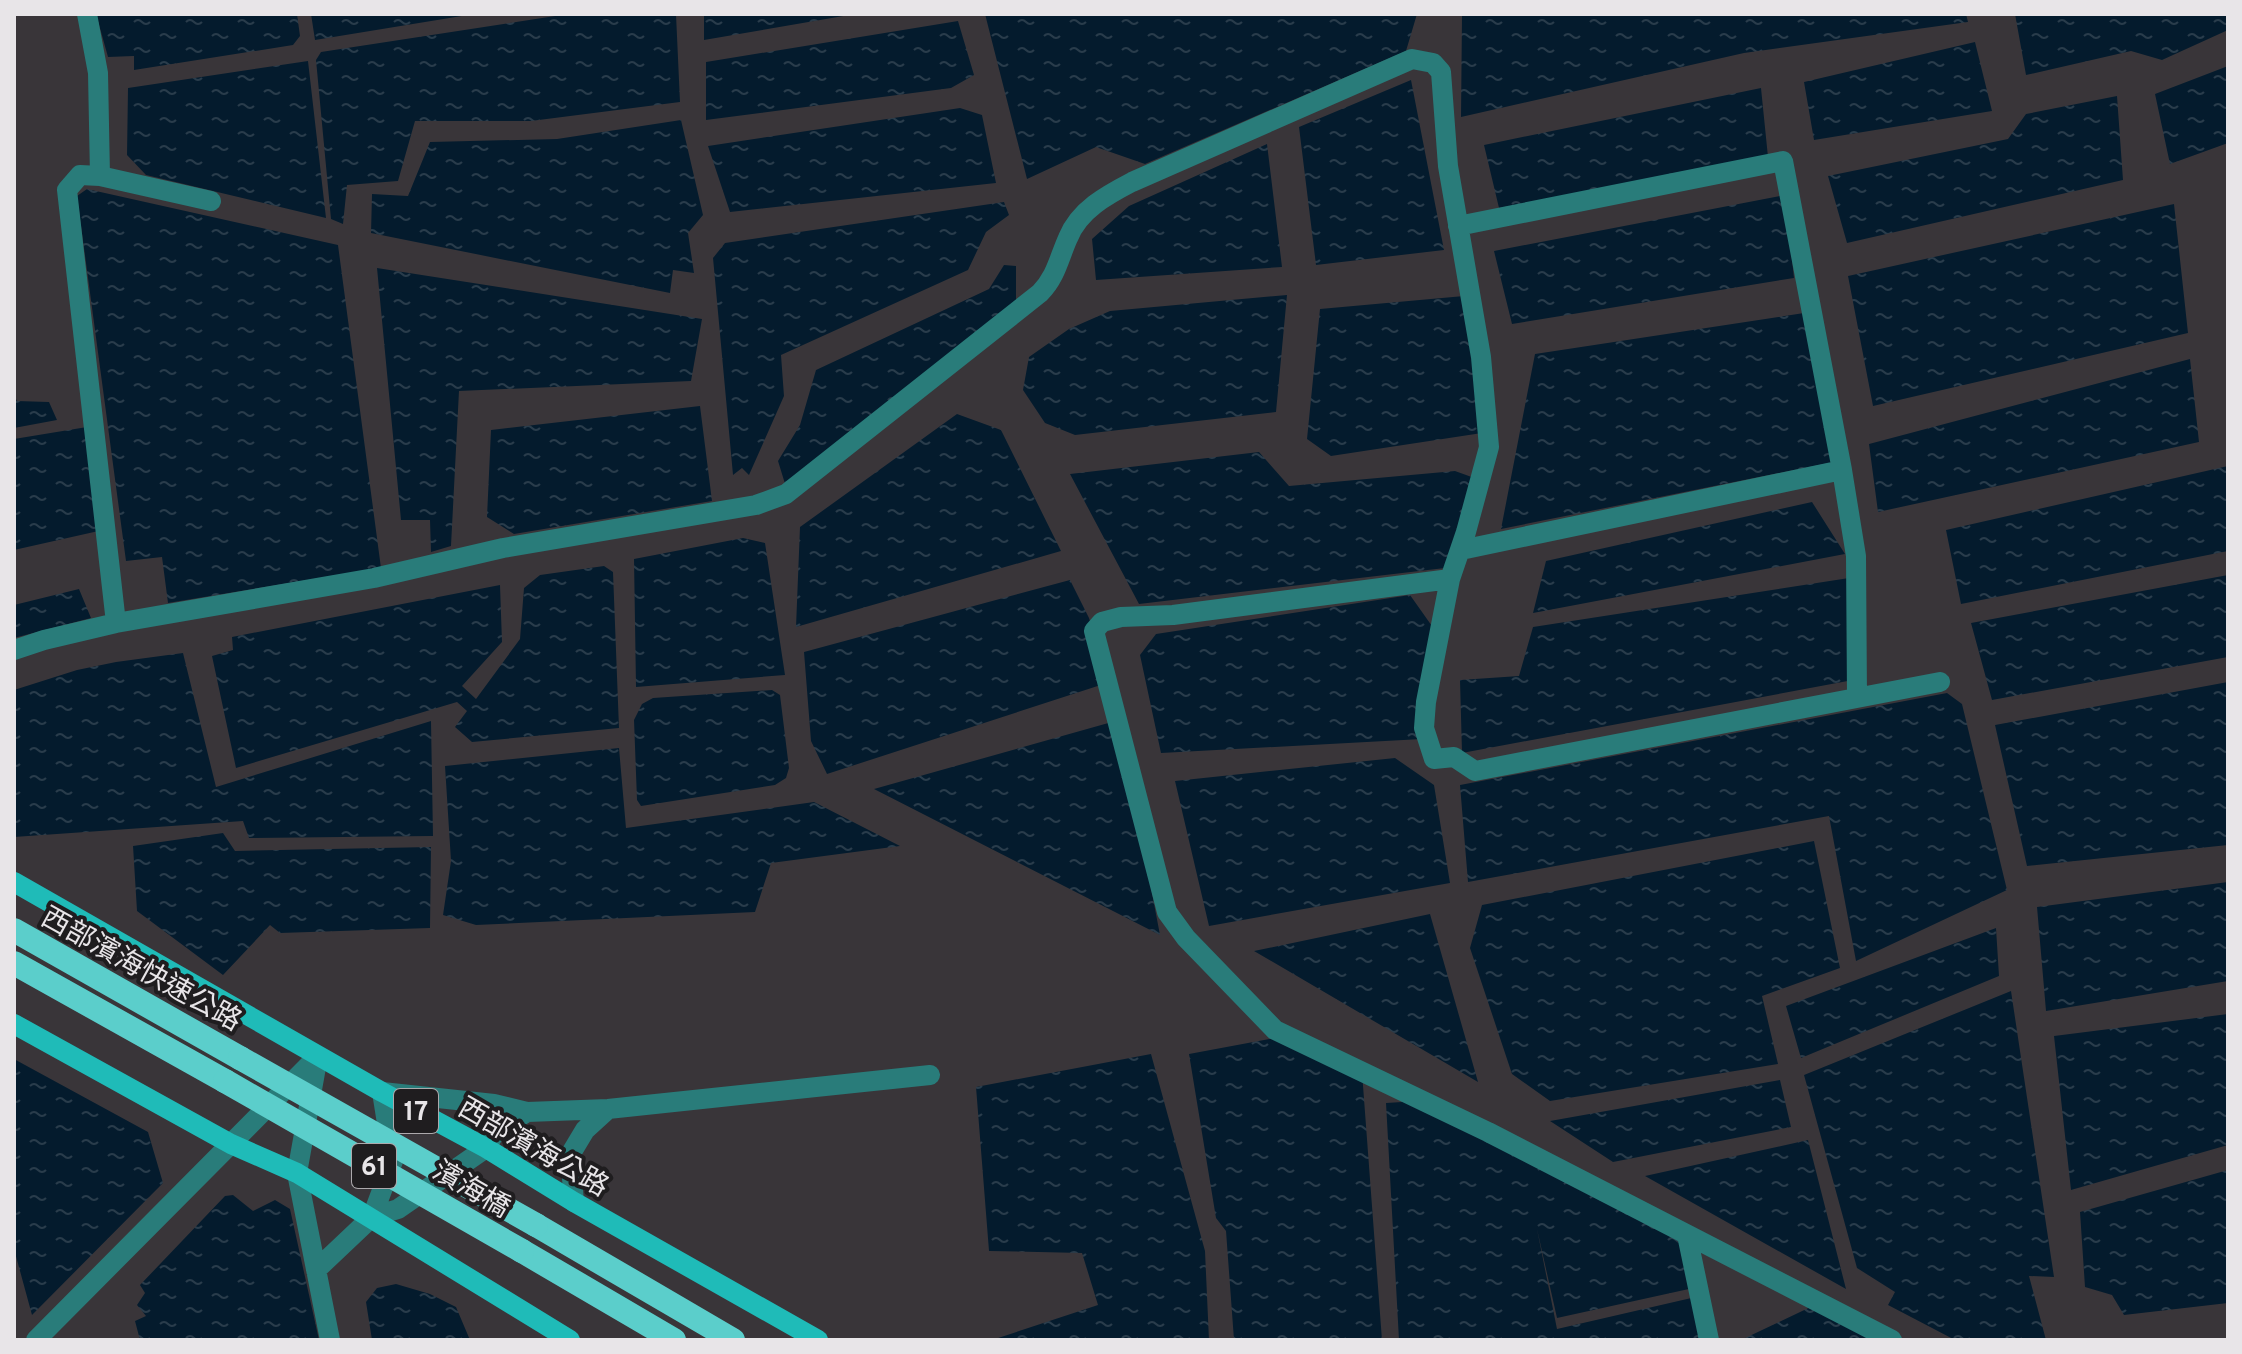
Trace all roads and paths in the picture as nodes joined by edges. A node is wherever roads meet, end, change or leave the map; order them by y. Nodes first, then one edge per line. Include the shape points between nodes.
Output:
1 (87, 14) edge
2 (100, 176) junction
3 (211, 201) dead end
4 (1458, 226) junction
5 (1842, 470) junction
6 (1461, 550) junction
7 (1450, 579) junction
8 (116, 623) junction
9 (14, 650) edge
10 (1940, 682) dead end
11 (1857, 698) junction
12 (14, 882) edge
13 (14, 930) edge
14 (14, 963) edge
15 (14, 1024) edge
16 (318, 1056) junction
17 (240, 1058) joint
18 (930, 1075) dead end
19 (225, 1081) joint
20 (382, 1092) junction
21 (608, 1109) junction
22 (527, 1112) junction
23 (231, 1144) junction
24 (486, 1148) junction
25 (297, 1173) junction
26 (574, 1202) junction
27 (372, 1217) junction
28 (1687, 1235) junction
29 (316, 1270) junction
30 (36, 1340) edge
31 (330, 1340) edge
32 (570, 1340) edge
33 (674, 1340) edge
34 (733, 1340) edge
35 (818, 1340) edge
36 (1709, 1340) edge
37 (1892, 1340) edge

1 - 2 street via 98,73
2 - 3 street
2 - 8 street via 80,175 67,190
4 - 5 street via 1783,161
4 - 6 street via 1481,357 1489,447
4 - 8 street via 1441,72 1433,63 1412,59 1107,195 1081,216 1052,280 1040,293 786,494 756,505
5 - 6 street
5 - 11 street via 1856,556
6 - 7 street
7 - 11 street via 1424,728 1434,759 1454,757 1475,771
7 - 28 street via 1121,617 1102,622 1094,631 1167,912 1275,1030
8 - 9 street
10 - 11 street
12 - 16 main road, 西部濱海公路 / 17
13 - 17 highway, 西部濱海快速公路 / 61
14 - 19 highway, 西部濱海快速公路 / 61
15 - 23 main road
16 - 20 main road, 西部濱海公路 / 17
16 - 23 street
16 - 25 street
17 - 34 highway, 濱海橋 / 61, bridge
18 - 21 street
19 - 33 highway, 濱海橋 / 61, bridge
20 - 22 street
20 - 24 main road, 西部濱海公路 / 17
20 - 27 street via 393,1161
21 - 22 street
21 - 26 street via 585,1130 570,1155
22 - 24 street via 495,1132
23 - 25 main road
23 - 30 street
24 - 26 main road, 西部濱海公路 / 17
24 - 27 street via 398,1209
25 - 27 main road
25 - 29 street
26 - 35 main road, 西部濱海公路 / 17
27 - 29 street
27 - 32 main road
28 - 36 street
28 - 37 street
29 - 31 street

